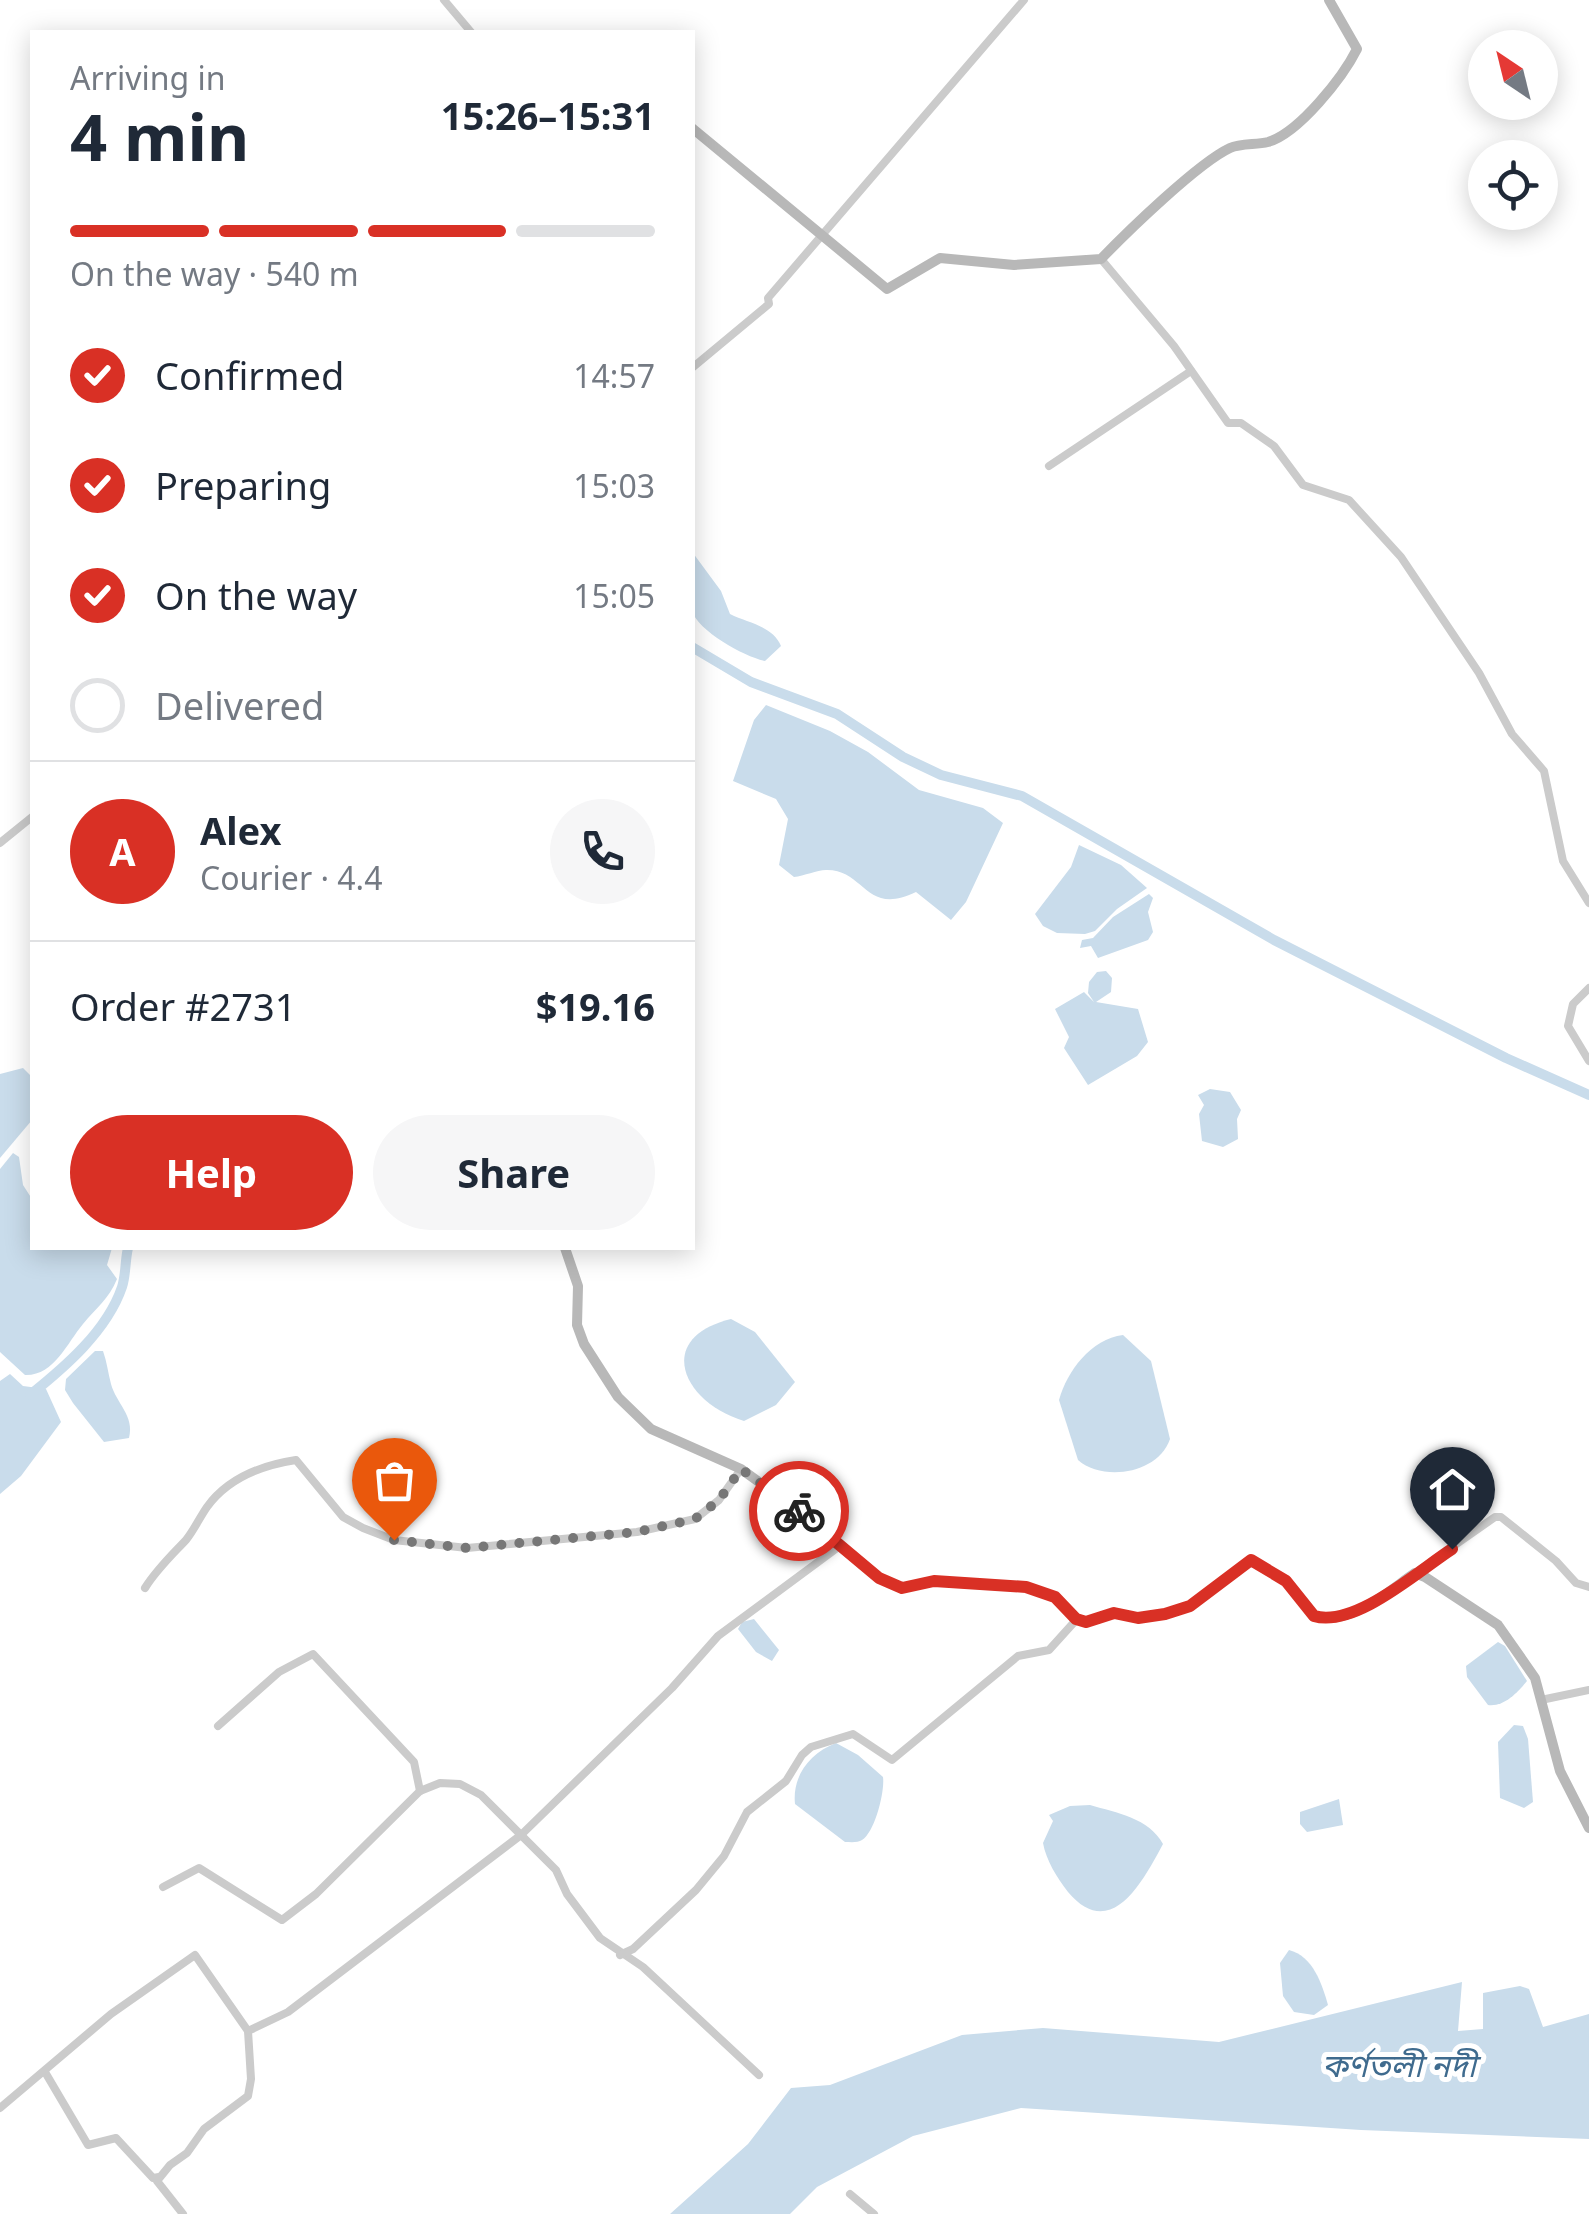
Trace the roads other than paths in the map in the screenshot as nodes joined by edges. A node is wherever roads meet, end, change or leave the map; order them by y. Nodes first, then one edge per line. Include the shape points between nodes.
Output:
1 (444, 0) edge
2 (1024, 0) edge
3 (1329, 0) edge
4 (469, 30) edge
5 (695, 131) edge
6 (820, 237) junction
7 (1101, 259) junction
8 (695, 365) edge
9 (1191, 371) junction
10 (1049, 466) dead end
11 (30, 818) edge
12 (0, 844) edge
13 (1589, 903) edge
14 (1589, 988) edge
15 (1589, 1062) edge
16 (565, 1250) edge
17 (741, 1469) junction
18 (841, 1546) junction
19 (1416, 1573) junction
20 (1589, 1587) edge
21 (144, 1588) dead end
22 (1076, 1619) junction
23 (1589, 1690) edge
24 (1541, 1700) junction
25 (218, 1726) dead end
26 (420, 1791) junction
27 (1589, 1828) edge
28 (522, 1835) junction
29 (163, 1887) dead end
30 (620, 1955) junction
31 (248, 2030) junction
32 (45, 2072) junction
33 (759, 2075) dead end
34 (0, 2108) edge
35 (159, 2177) junction
36 (850, 2194) dead end
37 (183, 2214) edge
38 (874, 2214) edge

1 - 4 street
2 - 6 street
3 - 7 street via 1358,49 1342,73 1291,130 1271,142 1231,148
5 - 6 street
6 - 7 street via 887,289 940,258 1014,265
6 - 8 street via 768,304
7 - 9 street
9 - 10 street
9 - 13 street via 1228,423 1240,423 1274,446 1303,485 1349,500 1401,557 1512,734 1544,771 1563,861
11 - 12 street
14 - 15 street via 1573,1004 1568,1026
16 - 17 street via 578,1286 584,1344 618,1397 651,1429
17 - 18 street
17 - 21 street via 695,1519 637,1532 467,1548 394,1540 363,1528 343,1517 296,1460 266,1465 210,1502
18 - 22 street via 902,1588 934,1581 1026,1587 1055,1597
18 - 28 street via 718,1636
19 - 20 street via 1501,1517
19 - 22 street via 1368,1606 1324,1618 1314,1616 1286,1581 1251,1560 1190,1606 1138,1618 1114,1613
19 - 24 street via 1498,1626 1535,1678
22 - 30 street via 1050,1650 1018,1656 990,1675 892,1760 853,1734 811,1747 786,1782 747,1812 696,1890
23 - 24 street
24 - 27 street via 1560,1771
25 - 26 street via 279,1672 313,1654 414,1762
26 - 28 street via 460,1784
26 - 29 street via 282,1920 199,1868
28 - 30 street
28 - 31 street via 288,2012
30 - 33 street via 643,1967
31 - 32 street via 195,1955 111,2014
31 - 35 street via 248,2096 204,2128
32 - 34 street
32 - 35 street via 88,2145 116,2138
35 - 37 street via 160,2188
36 - 38 street

